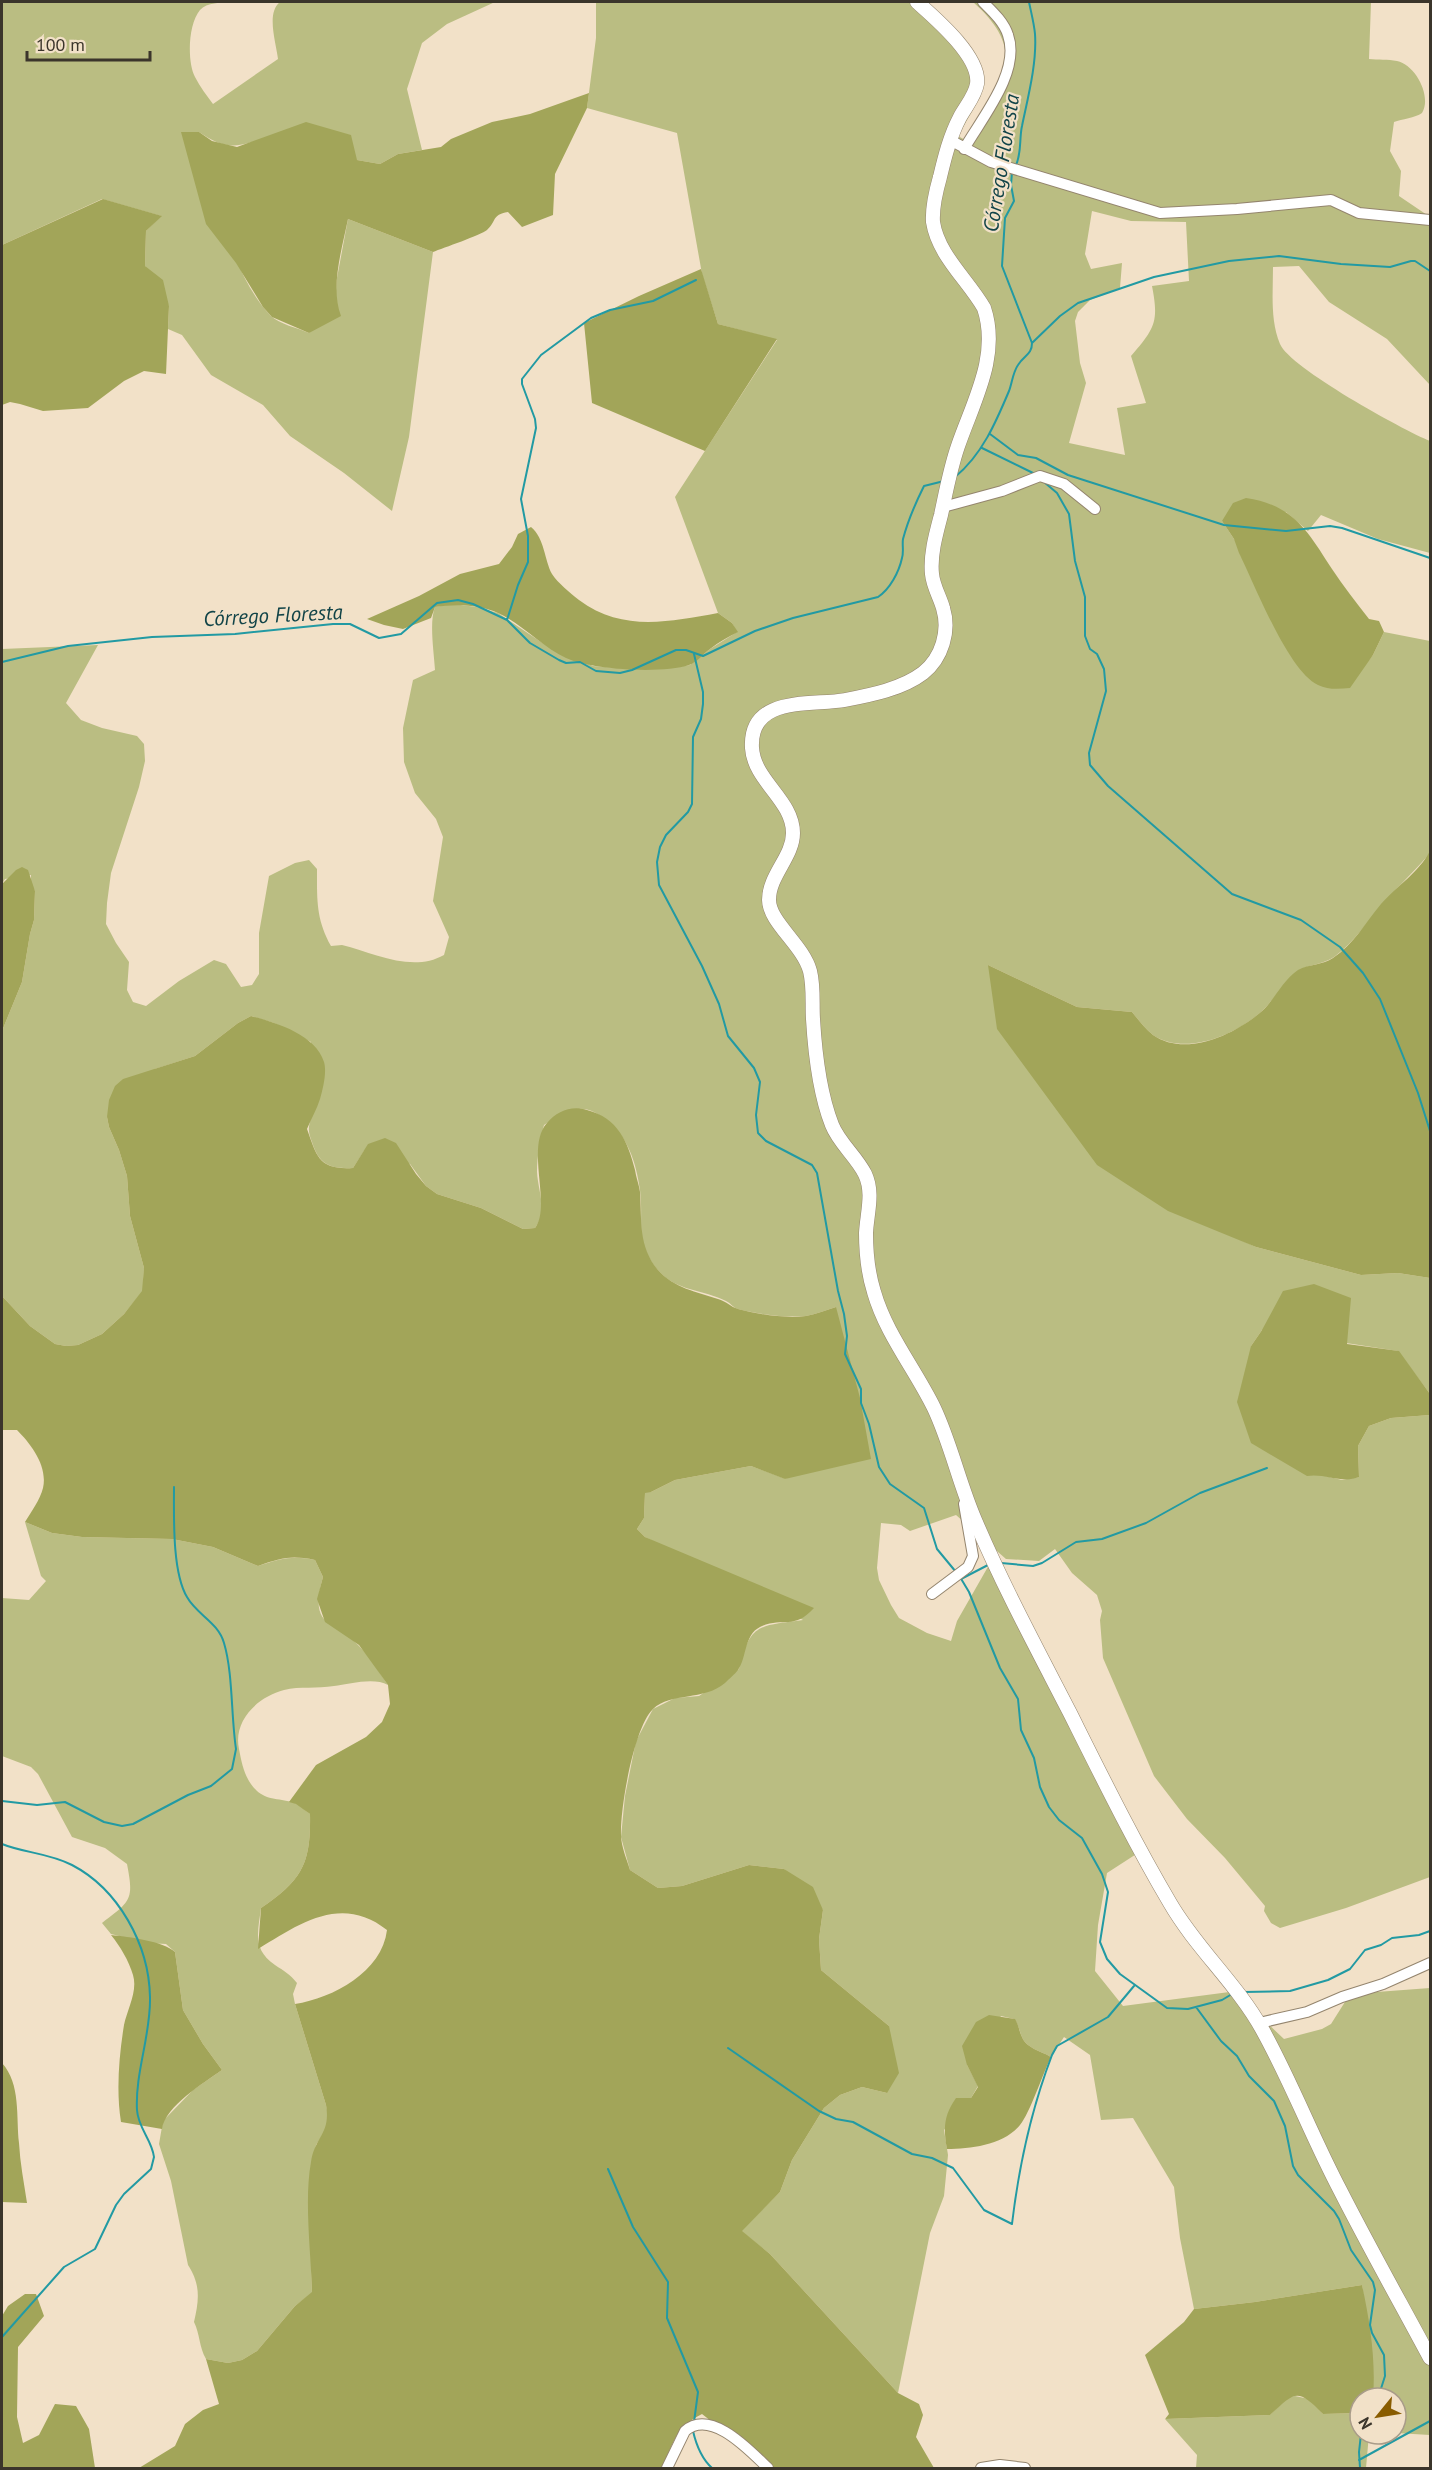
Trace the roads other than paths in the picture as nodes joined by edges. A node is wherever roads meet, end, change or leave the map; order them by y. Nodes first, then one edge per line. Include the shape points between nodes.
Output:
1 (917, 2) edge
2 (983, 2) edge
3 (950, 140) junction
4 (964, 149) junction
5 (1431, 220) edge
6 (943, 507) junction
7 (1095, 509) dead end
8 (963, 1491) junction
9 (932, 1594) dead end
10 (1431, 1964) edge
11 (1259, 2023) junction
12 (1431, 2358) edge
13 (667, 2469) edge
14 (768, 2469) edge
15 (981, 2469) edge
16 (1025, 2469) edge

1 - 3 main road via 965,51 977,78
2 - 4 street via 1006,29 1010,53 998,94
3 - 4 street
3 - 6 main road via 936,192 933,221 943,248 984,308 990,343
4 - 5 street via 991,162 1160,213 1330,200 1359,213
6 - 7 street via 1040,476 1064,484
6 - 8 main road via 932,572 946,627 931,665 923,673 885,691 770,711 756,726 752,748 759,771 792,823 792,841 774,881 770,906 809,968 814,1037 829,1115 837,1135 868,1183 866,1240 872,1285 885,1322 937,1414
8 - 9 street via 974,1556 968,1567
8 - 11 main road via 1016,1609 1170,1903
10 - 11 street via 1307,2012
11 - 12 main road via 1340,2190
13 - 14 street via 685,2431 703,2425 737,2439
15 - 16 street via 1000,2465

